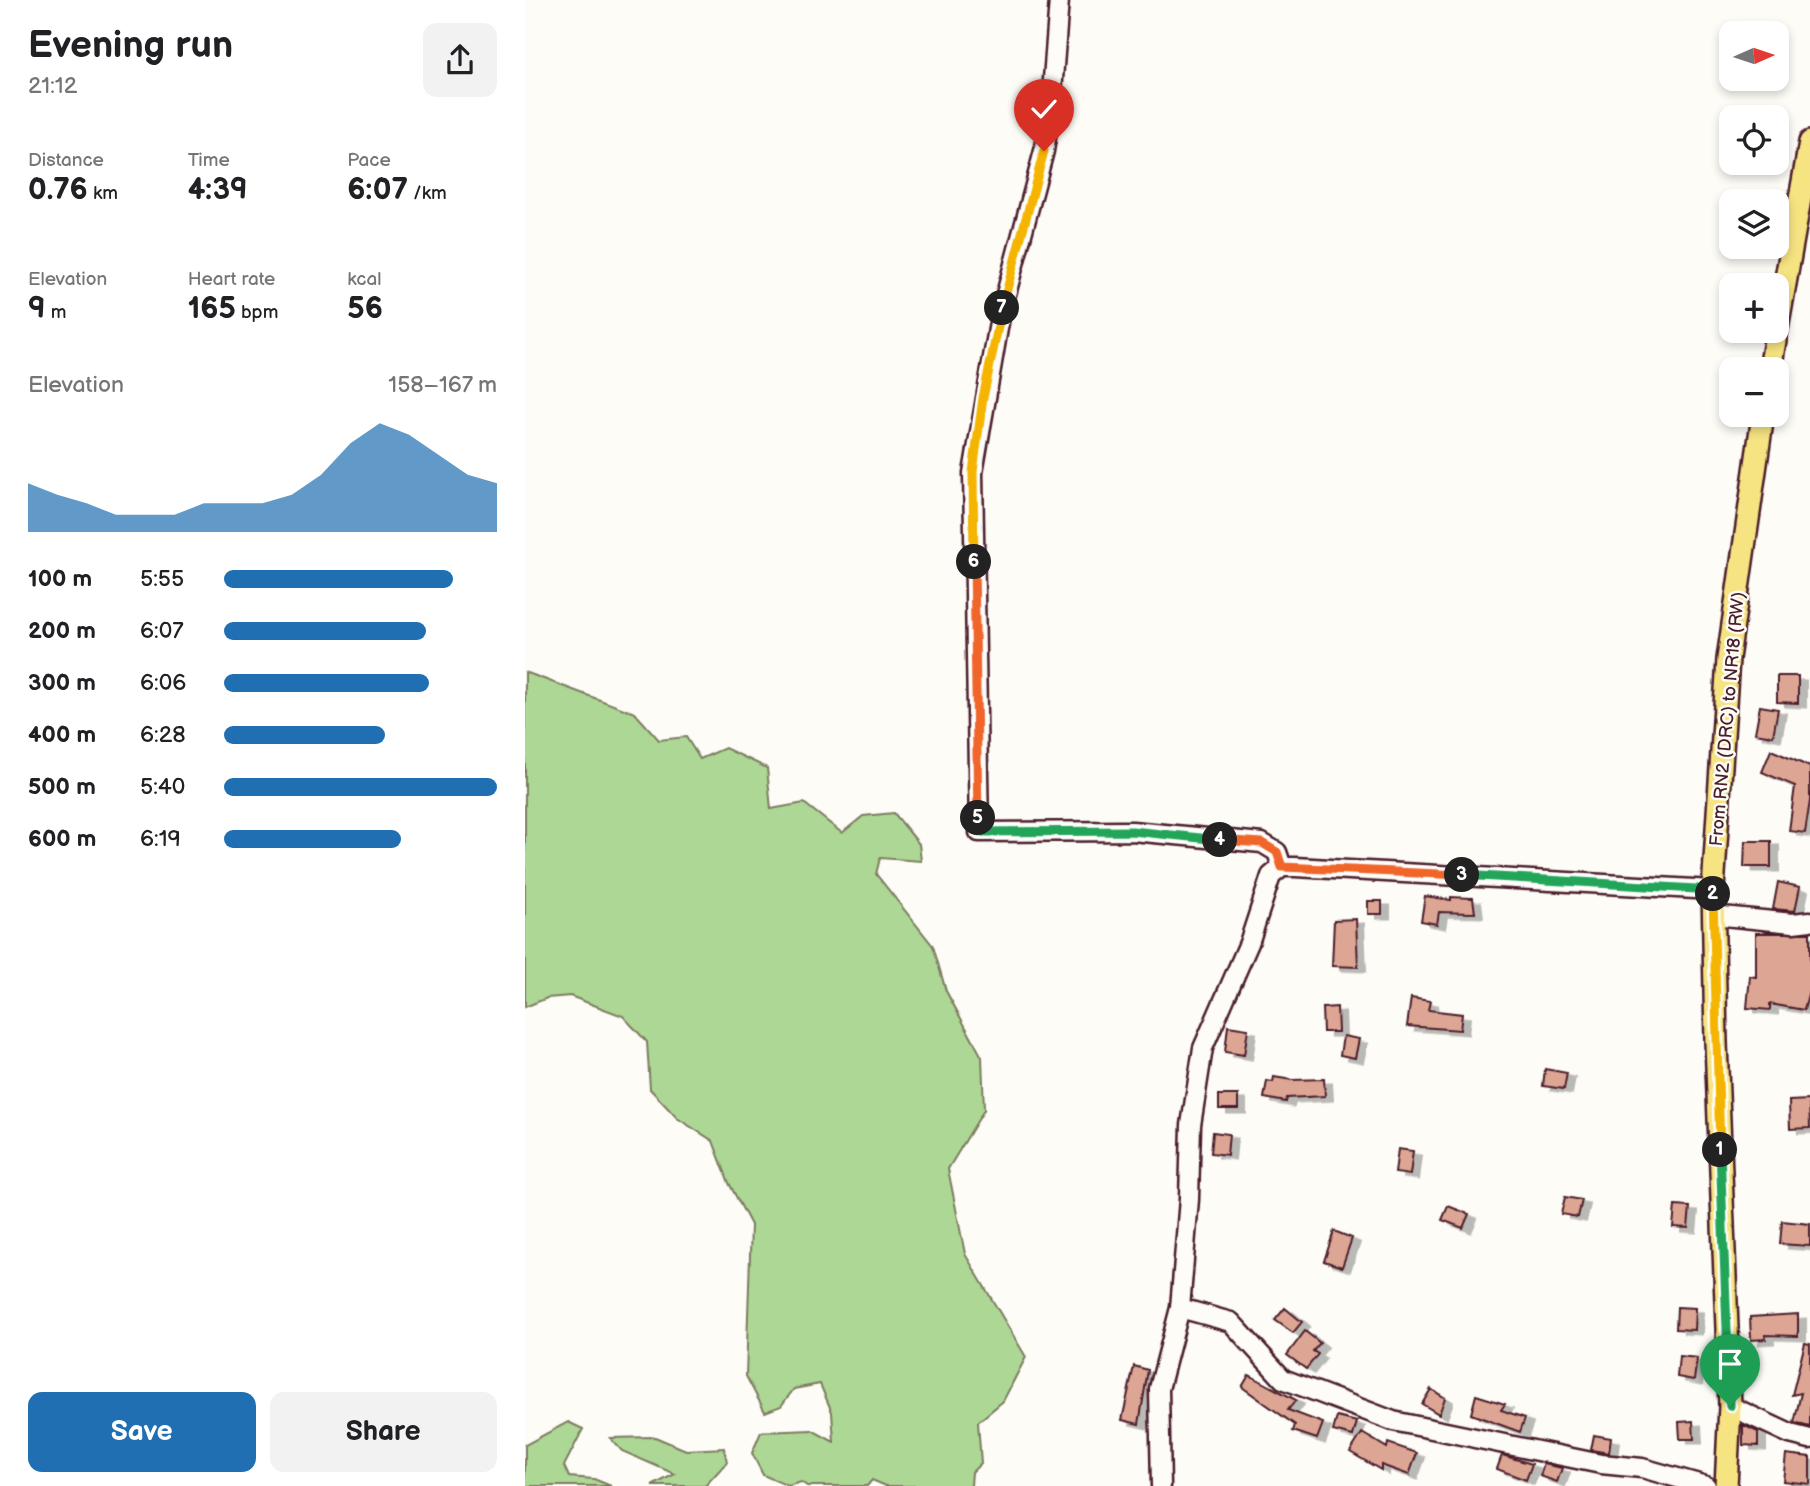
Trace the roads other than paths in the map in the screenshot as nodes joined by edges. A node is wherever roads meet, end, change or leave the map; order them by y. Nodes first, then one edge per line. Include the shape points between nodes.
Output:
1 (1059, 0) edge
2 (1810, 142) edge
3 (1772, 357) edge
4 (1761, 427) edge
5 (1282, 867) junction
6 (1713, 890) junction
7 (1713, 915) junction
8 (1810, 921) edge
9 (1180, 1308) junction
10 (1730, 1406) junction
11 (1810, 1439) edge
12 (1161, 1486) edge
13 (1706, 1486) edge
14 (1726, 1486) edge

1 - 5 street via 1044,151 1000,317 973,472 979,832 1132,831 1262,843 1277,852
2 - 3 main road
4 - 6 main road, From RN2 (DRC) to NR18 (RW) via 1728,659
5 - 6 street
5 - 9 street via 1271,876 1249,943 1203,1048 1191,1125
6 - 7 main road, From RN2 (DRC) to NR18 (RW)
7 - 8 street
7 - 10 main road, From RN2 (DRC) to NR18 (RW)
9 - 12 street via 1159,1389
9 - 13 street via 1231,1322 1283,1379 1393,1421 1601,1464 1642,1468
10 - 11 street
10 - 14 main road, From RN2 (DRC) to NR18 (RW)

